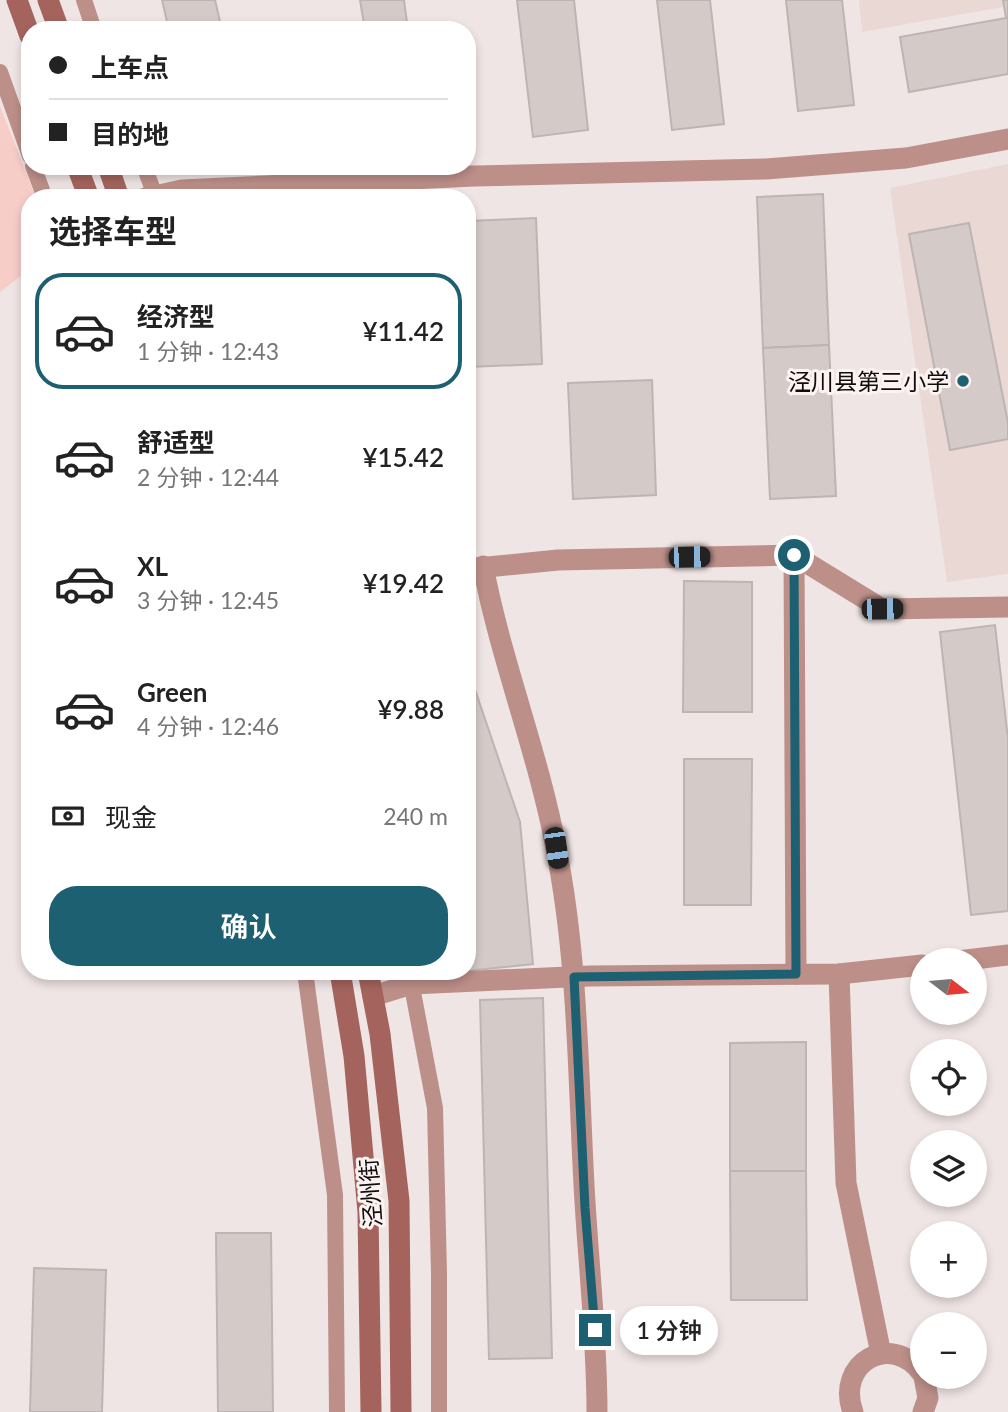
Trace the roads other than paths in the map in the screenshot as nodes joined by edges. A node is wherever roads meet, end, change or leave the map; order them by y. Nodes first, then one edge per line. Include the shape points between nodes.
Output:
1 (17, 0) edge
2 (48, 0) edge
3 (83, 0) edge
4 (25, 21) edge
5 (56, 21) edge
6 (91, 21) edge
7 (0, 72) edge
8 (21, 131) edge
9 (1008, 139) edge
10 (203, 189) edge
11 (794, 555) junction
12 (476, 567) edge
13 (476, 569) edge
14 (1008, 607) edge
15 (1008, 955) edge
16 (987, 958) edge
17 (910, 966) edge
18 (796, 974) junction
19 (839, 974) junction
20 (574, 977) junction
21 (476, 978) edge
22 (306, 980) edge
23 (341, 980) edge
24 (370, 980) edge
25 (406, 980) edge
26 (410, 980) edge
27 (373, 996) junction
28 (881, 1354) junction
29 (910, 1360) edge
30 (926, 1389) edge
31 (337, 1412) edge
32 (371, 1412) edge
33 (401, 1412) edge
34 (439, 1412) edge
35 (597, 1412) edge
36 (853, 1412) edge
37 (922, 1412) edge

1 - 4 main road
2 - 5 main road
3 - 6 lane
7 - 8 lane
9 - 10 street via 906,158 766,169
11 - 12 street via 558,560
11 - 14 street via 882,609
11 - 18 street
13 - 20 street via 523,717 556,848
15 - 16 street
17 - 19 street
18 - 19 street
18 - 20 street
19 - 28 street via 846,1183
20 - 21 street
20 - 35 street
22 - 31 lane via 335,1195
23 - 32 main road, 泾州街 via 354,1056 368,1212
24 - 27 main road, 泾州街
25 - 27 street
26 - 34 lane via 435,1108
27 - 33 main road, 泾州街 via 399,1201
28 - 29 street via 893,1353
28 - 36 street via 869,1358 852,1376 849,1401
30 - 37 street

